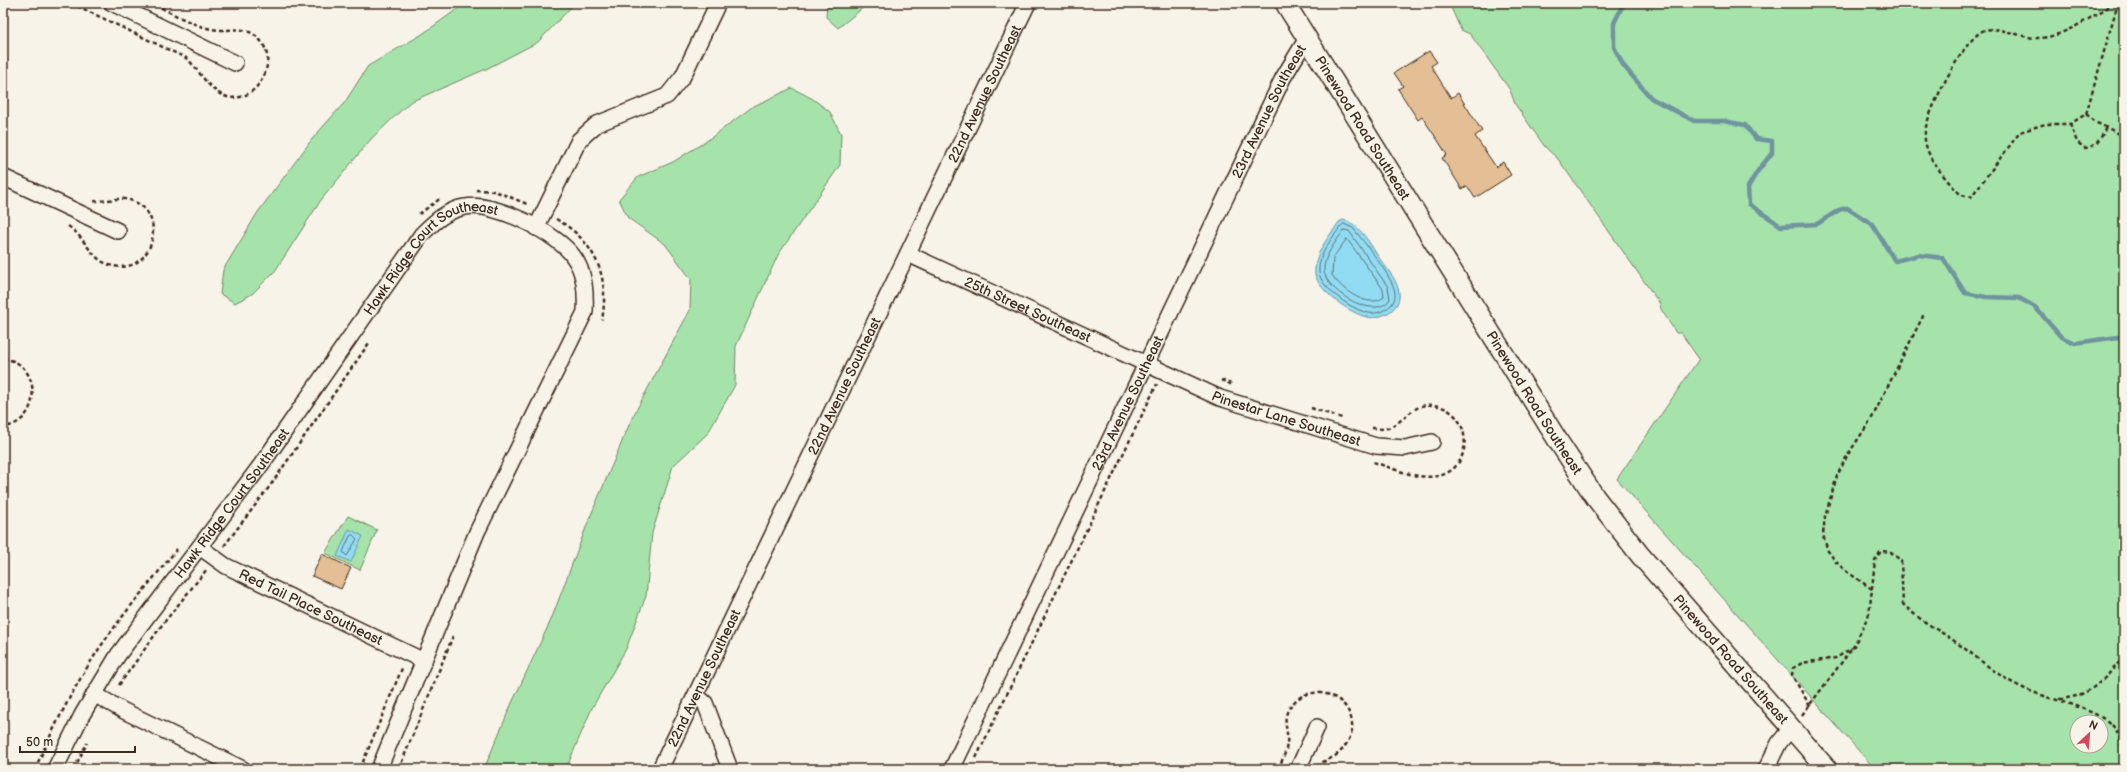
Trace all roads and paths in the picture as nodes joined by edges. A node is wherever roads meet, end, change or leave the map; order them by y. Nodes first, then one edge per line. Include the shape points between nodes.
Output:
1 (112, 3) edge
2 (718, 3) edge
3 (1028, 3) edge
4 (1285, 3) edge
5 (2116, 3) edge
6 (1307, 38) junction
7 (234, 63) dead end
8 (2086, 114) junction
9 (2070, 124) junction
10 (2106, 127) junction
11 (2124, 136) edge
12 (3, 177) edge
13 (536, 228) junction
14 (118, 231) dead end
15 (908, 254) junction
16 (1924, 314) dead end
17 (369, 343) dead end
18 (3, 359) edge
19 (1147, 364) junction
20 (1156, 385) dead end
21 (3, 427) edge
22 (1432, 442) dead end
23 (201, 548) junction
24 (215, 559) junction
25 (1872, 589) junction
26 (453, 636) dead end
27 (1854, 646) junction
28 (408, 653) junction
29 (2124, 657) edge
30 (424, 661) junction
31 (94, 694) junction
32 (696, 695) junction
33 (2056, 699) junction
34 (108, 702) junction
35 (1317, 727) dead end
36 (1792, 728) junction
37 (87, 742) dead end
38 (974, 762) dead end
39 (55, 769) edge
40 (74, 769) edge
41 (243, 769) edge
42 (360, 769) edge
43 (380, 769) edge
44 (399, 769) edge
45 (660, 769) edge
46 (730, 769) edge
47 (952, 769) edge
48 (1278, 769) edge
49 (1298, 769) edge
50 (1317, 769) edge
51 (1766, 769) edge
52 (1827, 769) edge
53 (2120, 769) edge

1 - 7 street
2 - 13 street via 683,76 667,96 597,124 579,140
3 - 15 street, 22nd Avenue Southeast
4 - 6 street, Pinewood Road Southeast
5 - 8 path
5 - 9 path via 2058,34 2037,38 1999,30 1985,30 1973,36 1962,49 1929,117 1925,146 1932,160 1951,183 1962,195 1971,197 2020,132 2045,124
6 - 19 street, 23rd Avenue Southeast via 1283,78
6 - 36 street, Pinewood Road Southeast via 1595,497 1645,561
8 - 9 path
8 - 10 path
9 - 10 path via 2077,142 2085,148 2093,147 2101,139
10 - 11 path
12 - 14 street
13 - 23 street, Hawk Ridge Court Southeast via 496,209 466,206 452,211 431,225 422,234
13 - 30 street, Hawk Ridge Court Southeast via 556,239 574,257 585,282 585,312 487,510
15 - 19 street, 25th Street Southeast
15 - 32 street, 22nd Avenue Southeast
16 - 25 path via 1872,418 1840,469 1825,516 1823,535 1828,551 1847,572
17 - 24 path via 270,486
18 - 21 path via 16,363 26,372 34,390 33,402 23,418
19 - 22 street, Pinestar Lane Southeast via 1220,398 1376,446 1405,448
19 - 47 street, 23rd Avenue Southeast
20 - 38 path
23 - 24 street, Red Tail Place Southeast
23 - 31 street, Hawk Ridge Court Southeast via 134,633
24 - 28 street, Red Tail Place Southeast
24 - 34 path via 144,649
25 - 27 path via 1869,614
25 - 33 path via 1875,560 1881,551 1891,552 1901,561 1903,604 1917,618 1957,642 1993,672 2024,689
26 - 44 path
27 - 27 path via 1839,667 1810,706 1792,675 1793,668 1802,663 1836,658
28 - 30 street, Red Tail Place Southeast
28 - 42 path
29 - 33 path via 2093,690 2073,698
30 - 43 street, Hawk Ridge Court Southeast
31 - 34 street
31 - 39 street, Hawk Ridge Court Southeast
32 - 45 street, 22nd Avenue Southeast
32 - 46 street via 705,703
33 - 53 path via 2112,725 2120,736
34 - 41 street
35 - 49 street
36 - 51 street via 1779,743
36 - 52 street, Pinewood Road Southeast
37 - 40 path
48 - 50 path via 1288,741 1285,727 1289,708 1295,701 1314,692 1333,696 1342,703 1350,718 1352,730 1341,751 1334,757 1324,760

